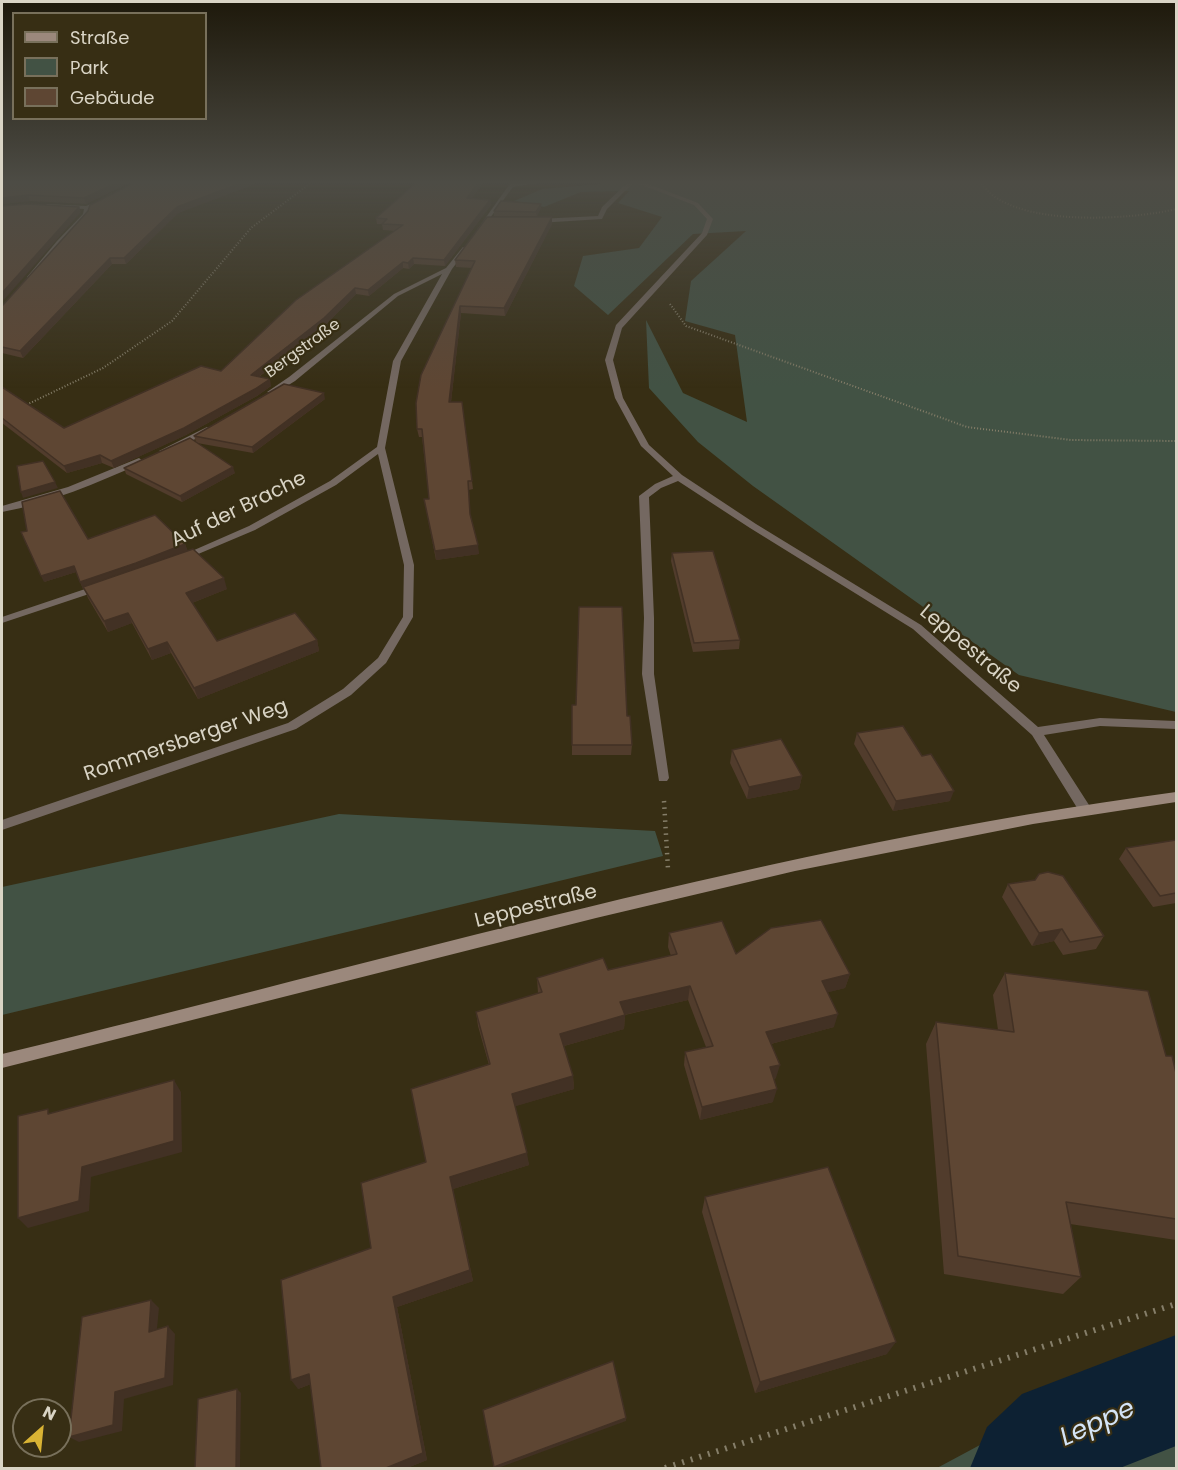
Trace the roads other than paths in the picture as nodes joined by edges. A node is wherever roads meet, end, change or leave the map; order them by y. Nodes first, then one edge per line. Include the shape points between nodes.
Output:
1 (51, 251) edge
2 (464, 251) edge
3 (690, 251) edge
4 (449, 268) junction
5 (22, 285) edge
6 (264, 396) edge
7 (217, 426) edge
8 (381, 448) junction
9 (679, 477) junction
10 (2, 509) edge
11 (172, 562) edge
12 (108, 584) edge
13 (2, 620) edge
14 (1176, 725) edge
15 (1036, 732) junction
16 (663, 778) road end
17 (1176, 797) edge
18 (1084, 808) junction
19 (2, 825) edge
20 (2, 1061) edge

1 - 5 street
2 - 4 street, Rommersberger Weg
3 - 9 street, Leppestraße via 619,327 609,360 619,398 645,446
4 - 6 street, Bergstraße via 396,295 292,379
4 - 8 street, Rommersberger Weg via 397,361
7 - 10 street via 109,475 28,504
8 - 11 street, Auf der Brache via 333,483 252,528
8 - 19 street, Rommersberger Weg via 409,565 408,617 382,660 347,692 292,726
9 - 15 street, Leppestraße via 917,627
9 - 16 street via 644,496 650,618 648,674
12 - 13 street
14 - 15 street via 1100,722
15 - 18 street, Leppestraße
17 - 18 main road, Leppestraße
18 - 20 main road, Leppestraße via 670,893

